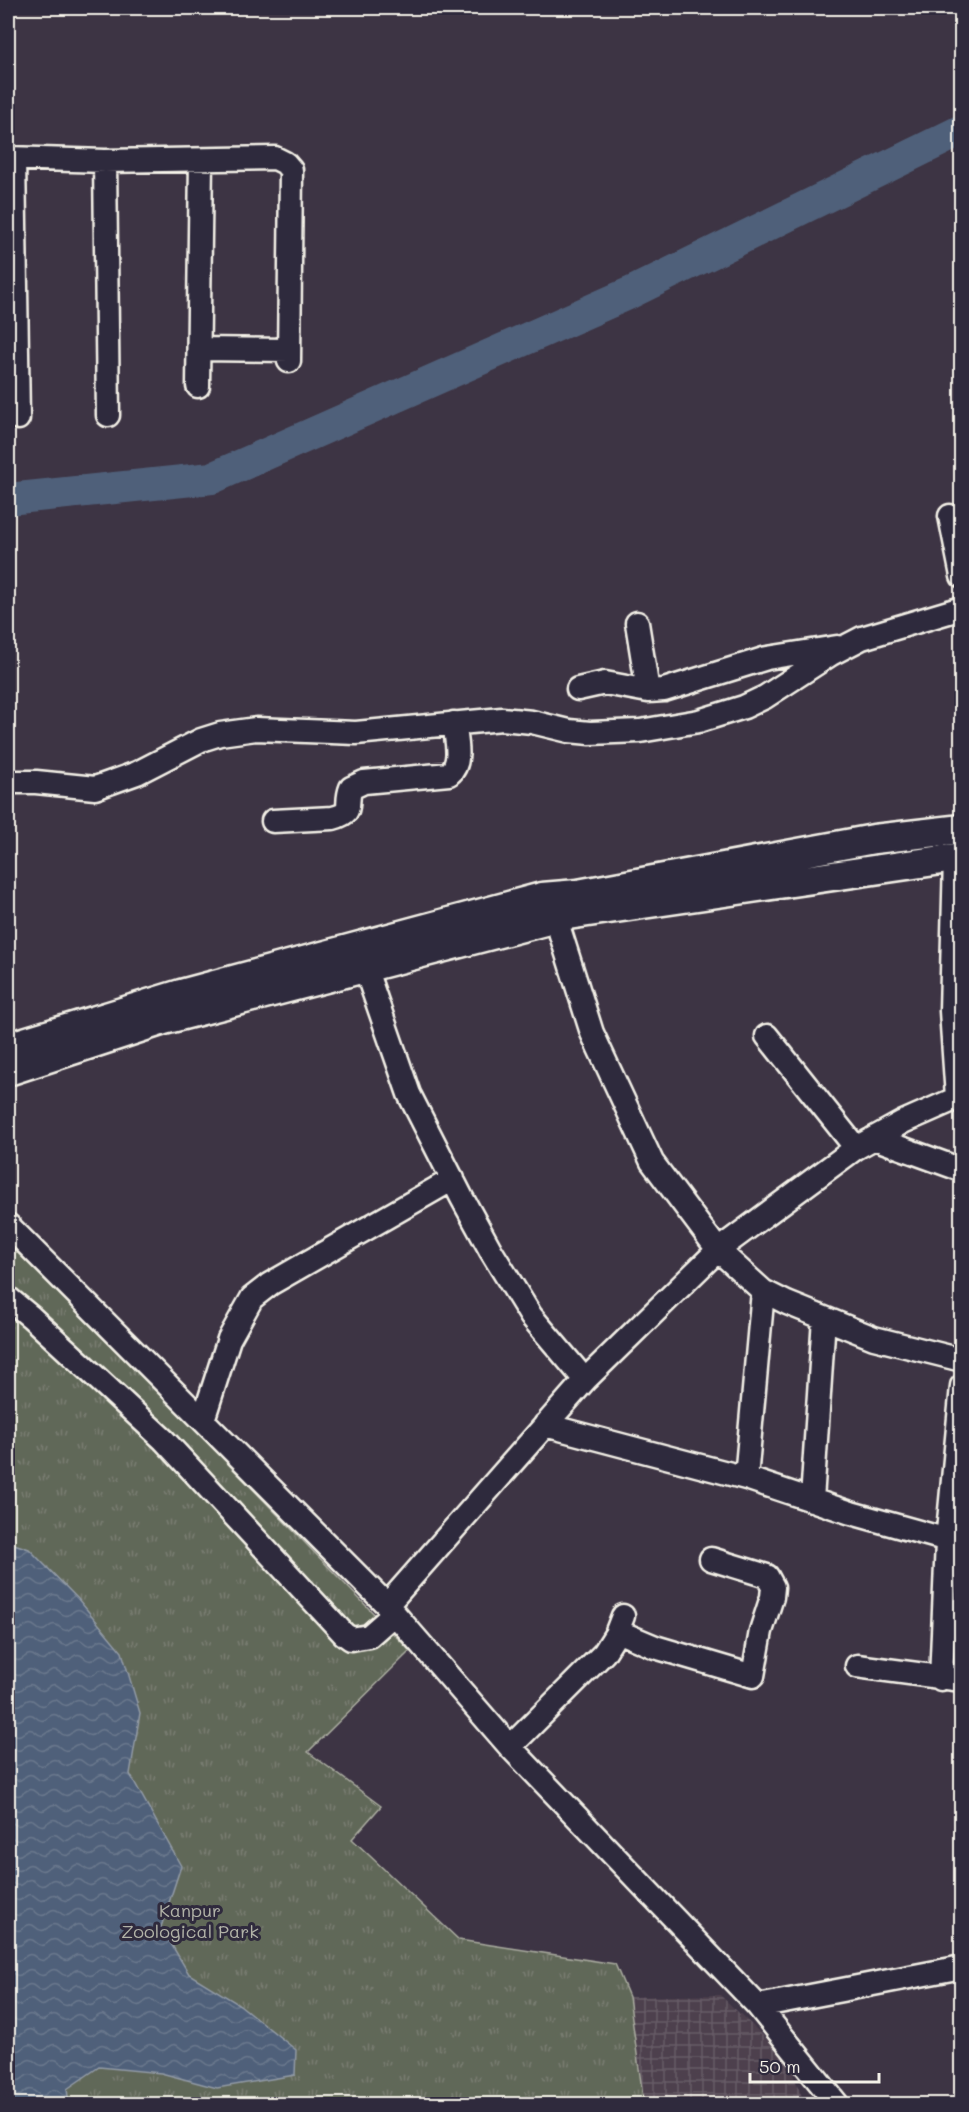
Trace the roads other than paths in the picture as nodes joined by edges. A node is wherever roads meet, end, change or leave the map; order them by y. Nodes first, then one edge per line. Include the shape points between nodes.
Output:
1 (11, 158) edge
2 (201, 160) junction
3 (105, 161) junction
4 (198, 349) junction
5 (198, 386) dead end
6 (108, 415) dead end
7 (18, 418) dead end
8 (950, 516) dead end
9 (962, 576) edge
10 (962, 608) edge
11 (637, 623) dead end
12 (847, 645) junction
13 (578, 689) dead end
14 (648, 690) junction
15 (454, 723) junction
16 (8, 782) edge
17 (273, 821) dead end
18 (962, 829) edge
19 (958, 857) edge
20 (554, 907) junction
21 (362, 957) junction
22 (767, 1036) dead end
23 (8, 1047) edge
24 (8, 1071) edge
25 (959, 1096) edge
26 (865, 1143) junction
27 (962, 1170) edge
28 (453, 1179) junction
29 (8, 1225) edge
30 (718, 1250) junction
31 (763, 1291) junction
32 (8, 1298) edge
33 (824, 1318) junction
34 (962, 1360) edge
35 (585, 1380) junction
36 (962, 1386) edge
37 (203, 1420) junction
38 (545, 1425) junction
39 (746, 1478) junction
40 (812, 1500) junction
41 (954, 1543) edge
42 (711, 1559) dead end
43 (390, 1610) junction
44 (857, 1666) dead end
45 (951, 1680) edge
46 (510, 1747) junction
47 (962, 1967) edge
48 (758, 2006) junction
49 (837, 2104) edge

1 - 3 street
1 - 7 street
2 - 3 street
2 - 4 street
2 - 4 street via 275,158 291,170 289,355
3 - 6 street
4 - 5 street
8 - 9 street
10 - 12 street via 879,631
11 - 14 street
12 - 14 street via 767,658 664,690
12 - 15 street via 765,697 699,721 640,731 590,733 517,719
13 - 14 street via 605,684
15 - 16 street via 356,733 237,731 201,740 137,773 94,788
15 - 17 street via 457,762 448,774 364,782 351,788 349,808 342,816
18 - 20 main road via 874,839 578,894
19 - 20 main road
19 - 25 street via 951,1011
20 - 21 main road
20 - 30 street via 592,1033 652,1162
21 - 23 main road via 181,994
21 - 24 main road
21 - 28 street via 409,1094
22 - 26 street
25 - 26 street
26 - 27 street
26 - 30 street
28 - 35 street via 531,1316
28 - 37 street via 252,1298 229,1339
29 - 37 street
30 - 31 street
30 - 35 street
31 - 33 street
31 - 39 street
32 - 43 street via 164,1440 344,1634 351,1639 369,1636
33 - 34 street via 874,1338
33 - 40 street
35 - 38 street
36 - 41 street
37 - 43 street
38 - 39 street
38 - 43 street
39 - 40 street
40 - 41 street
41 - 45 street
42 - 46 street via 771,1580 772,1597 753,1676 655,1647 620,1624 604,1653
43 - 46 street
44 - 45 street
46 - 48 street
47 - 48 street
48 - 49 street

